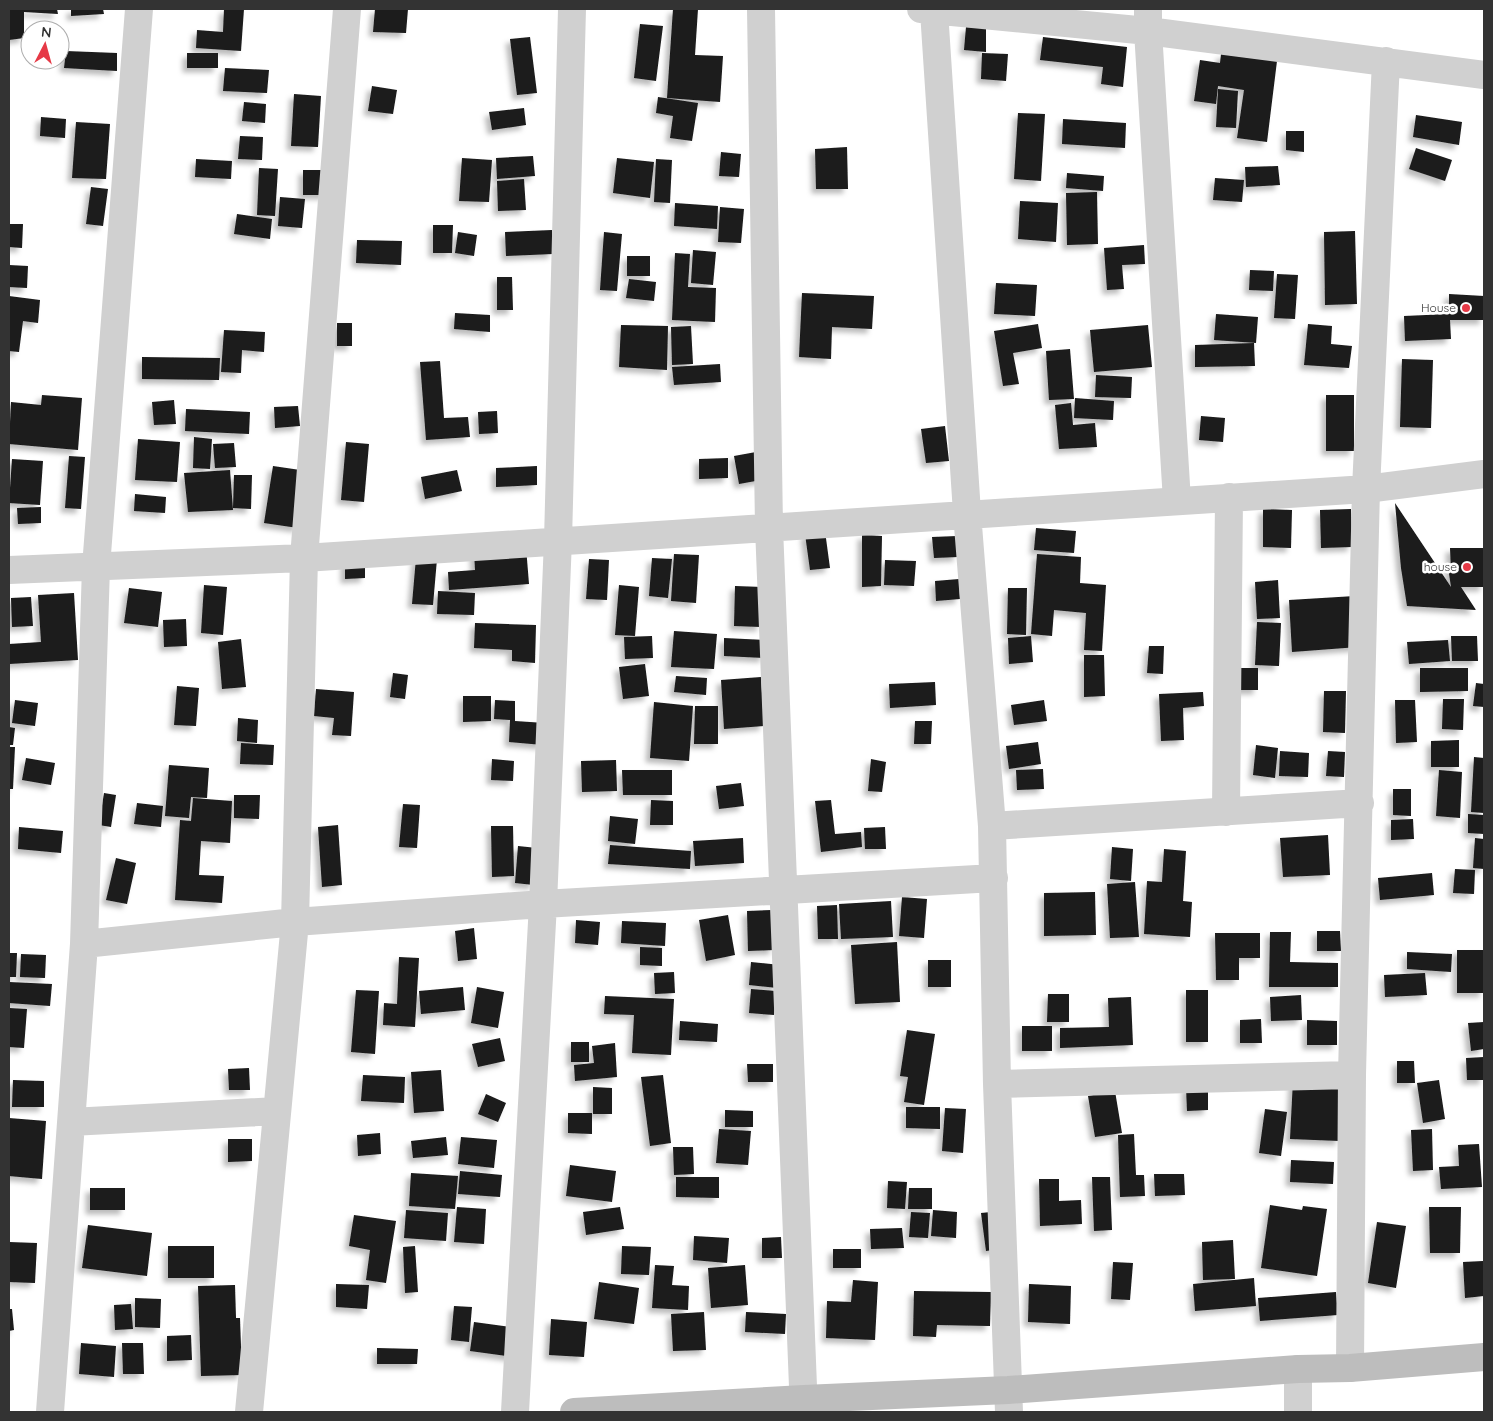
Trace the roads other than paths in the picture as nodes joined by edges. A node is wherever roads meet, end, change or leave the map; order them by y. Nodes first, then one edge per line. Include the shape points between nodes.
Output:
1 (139, 9) edge
2 (347, 9) edge
3 (572, 9) edge
4 (761, 9) edge
5 (927, 10) edge
6 (1148, 20) edge
7 (1386, 61) junction
8 (1484, 74) edge
9 (1484, 474) edge
10 (1366, 489) junction
11 (1229, 498) junction
12 (1177, 501) junction
13 (967, 513) junction
14 (769, 527) junction
15 (558, 540) junction
16 (304, 558) junction
17 (96, 567) junction
18 (9, 570) edge
19 (1360, 803) junction
20 (1226, 812) junction
21 (992, 826) junction
22 (994, 878) junction
23 (784, 890) junction
24 (543, 904) junction
25 (295, 922) junction
26 (84, 944) junction
27 (1352, 1075) junction
28 (997, 1084) junction
29 (277, 1111) junction
30 (71, 1122) junction
31 (1484, 1357) edge
32 (1298, 1368) junction
33 (1350, 1368) junction
34 (1008, 1401) edge
35 (804, 1406) edge
36 (50, 1412) edge
37 (249, 1412) edge
38 (515, 1412) edge
39 (574, 1412) edge
40 (1298, 1412) edge

1 - 17 street
2 - 16 street
3 - 15 street
4 - 14 street
5 - 6 street
5 - 13 street
6 - 7 street
6 - 12 street
7 - 8 street
7 - 10 street
9 - 10 street
10 - 11 street
10 - 19 street
11 - 12 street
11 - 20 street
12 - 13 street
13 - 14 street
13 - 21 street
14 - 15 street
14 - 23 street
15 - 16 street
15 - 24 street
16 - 17 street
16 - 25 street
17 - 18 street
17 - 26 street
19 - 20 street
19 - 27 street
20 - 21 street
21 - 22 street
22 - 23 street
22 - 28 street
23 - 24 street
23 - 35 street
24 - 25 street
24 - 38 street
25 - 26 street
25 - 29 street
26 - 30 street
27 - 28 street
27 - 33 street
28 - 34 street
29 - 30 street
29 - 37 street
30 - 36 street
31 - 33 street
32 - 33 street
32 - 34 street
32 - 40 street
34 - 35 street
35 - 39 street

